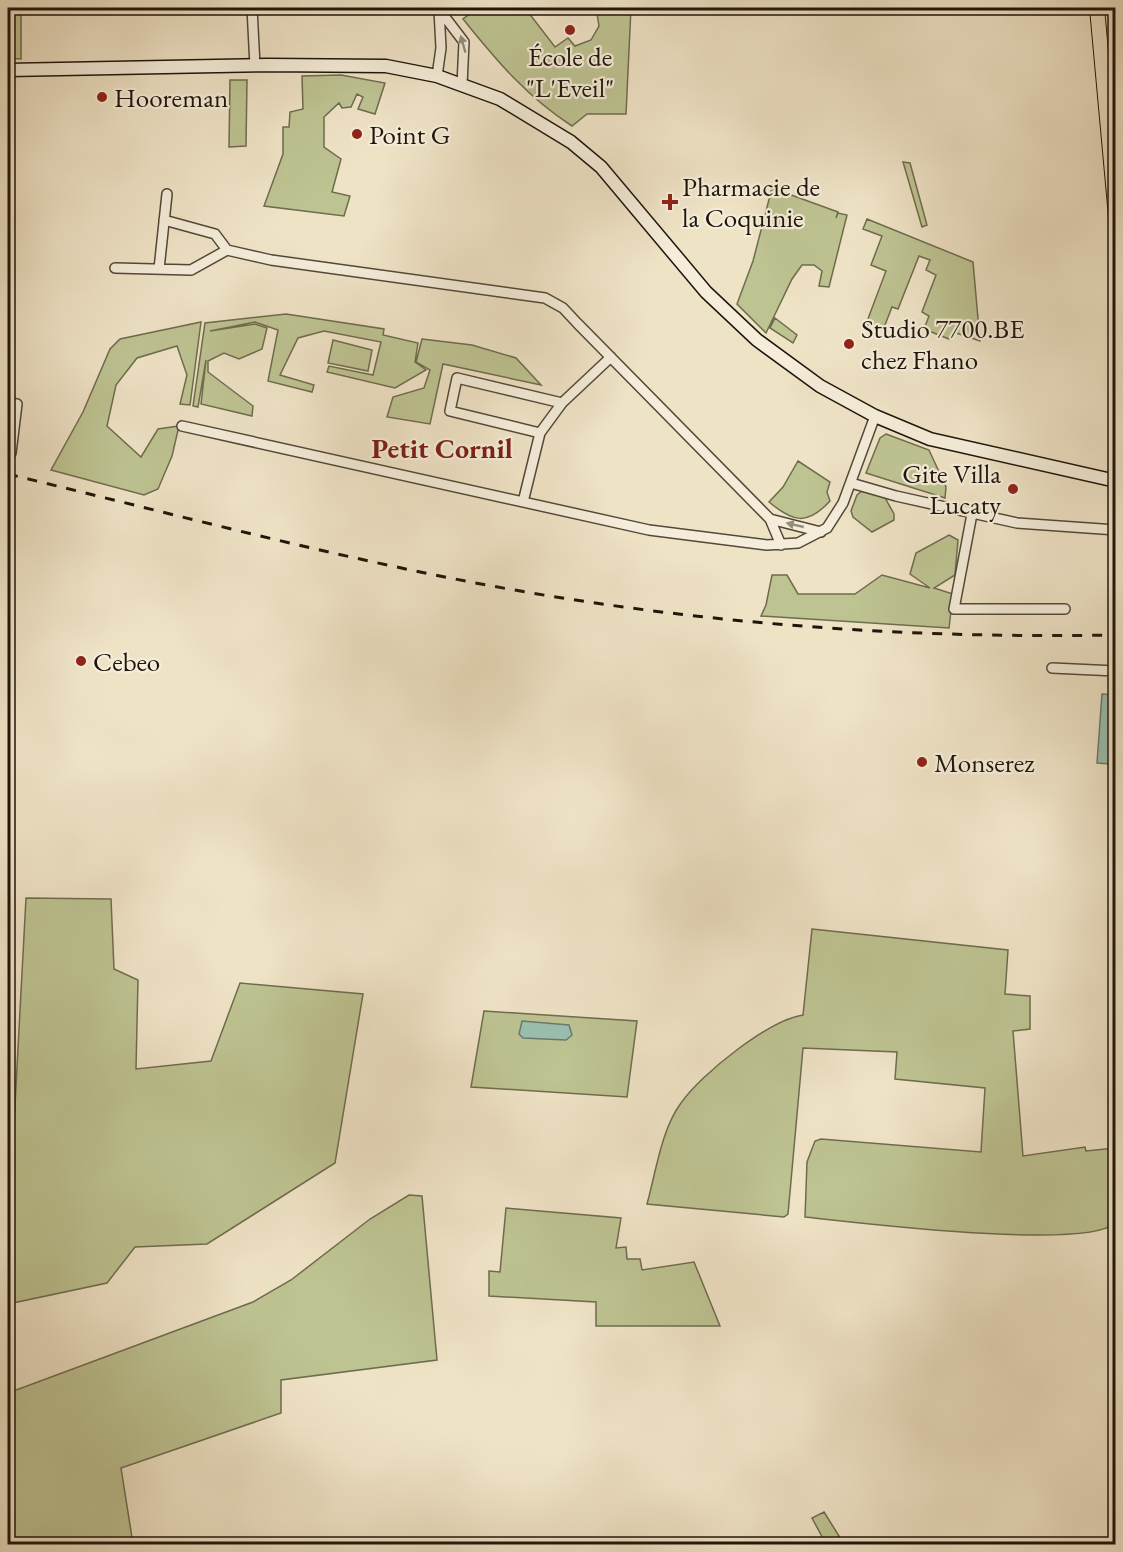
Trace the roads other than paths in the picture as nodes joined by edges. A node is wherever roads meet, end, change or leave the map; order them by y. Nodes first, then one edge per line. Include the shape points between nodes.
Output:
1 (252, 8) edge
2 (1097, 8) edge
3 (438, 9) edge
4 (255, 66) junction
5 (8, 70) edge
6 (437, 76) junction
7 (462, 85) junction
8 (166, 194) dead end
9 (1116, 217) edge
10 (164, 220) junction
11 (227, 250) junction
12 (115, 268) dead end
13 (159, 269) junction
14 (611, 357) junction
15 (8, 403) edge
16 (562, 403) junction
17 (875, 416) junction
18 (182, 426) dead end
19 (540, 433) junction
20 (11, 453) dead end
21 (1114, 480) edge
22 (851, 483) junction
23 (523, 502) junction
24 (972, 514) junction
25 (770, 519) junction
26 (1116, 530) edge
27 (821, 532) junction
28 (781, 545) junction
29 (1065, 609) dead end
30 (1052, 668) dead end
31 (1116, 671) edge
32 (1116, 907) edge
33 (1116, 989) edge

1 - 4 street
2 - 9 main road
3 - 6 street via 441,48
7 -> 3 street via 464,42
4 - 5 main road
4 - 6 main road via 386,66
6 - 7 main road
7 - 17 main road via 500,99 571,142 618,185 706,291 743,328 820,386
8 - 10 street
10 - 11 street via 215,234
10 - 13 street
11 - 13 street via 190,270
11 - 14 street via 278,261 545,298 563,308
12 - 13 street
14 - 16 street
14 - 25 street
15 - 20 street via 17,404
16 - 19 street
16 - 19 street via 457,378 450,411
17 - 21 main road via 930,439
17 - 22 street
18 - 23 street
19 - 23 street
22 - 24 street
22 - 27 street via 836,516
23 - 28 street via 649,530
24 - 26 street via 1017,523
24 - 29 street via 954,609
27 -> 25 street
25 - 28 street
27 - 28 street via 798,543
30 - 31 street
32 - 33 main road

